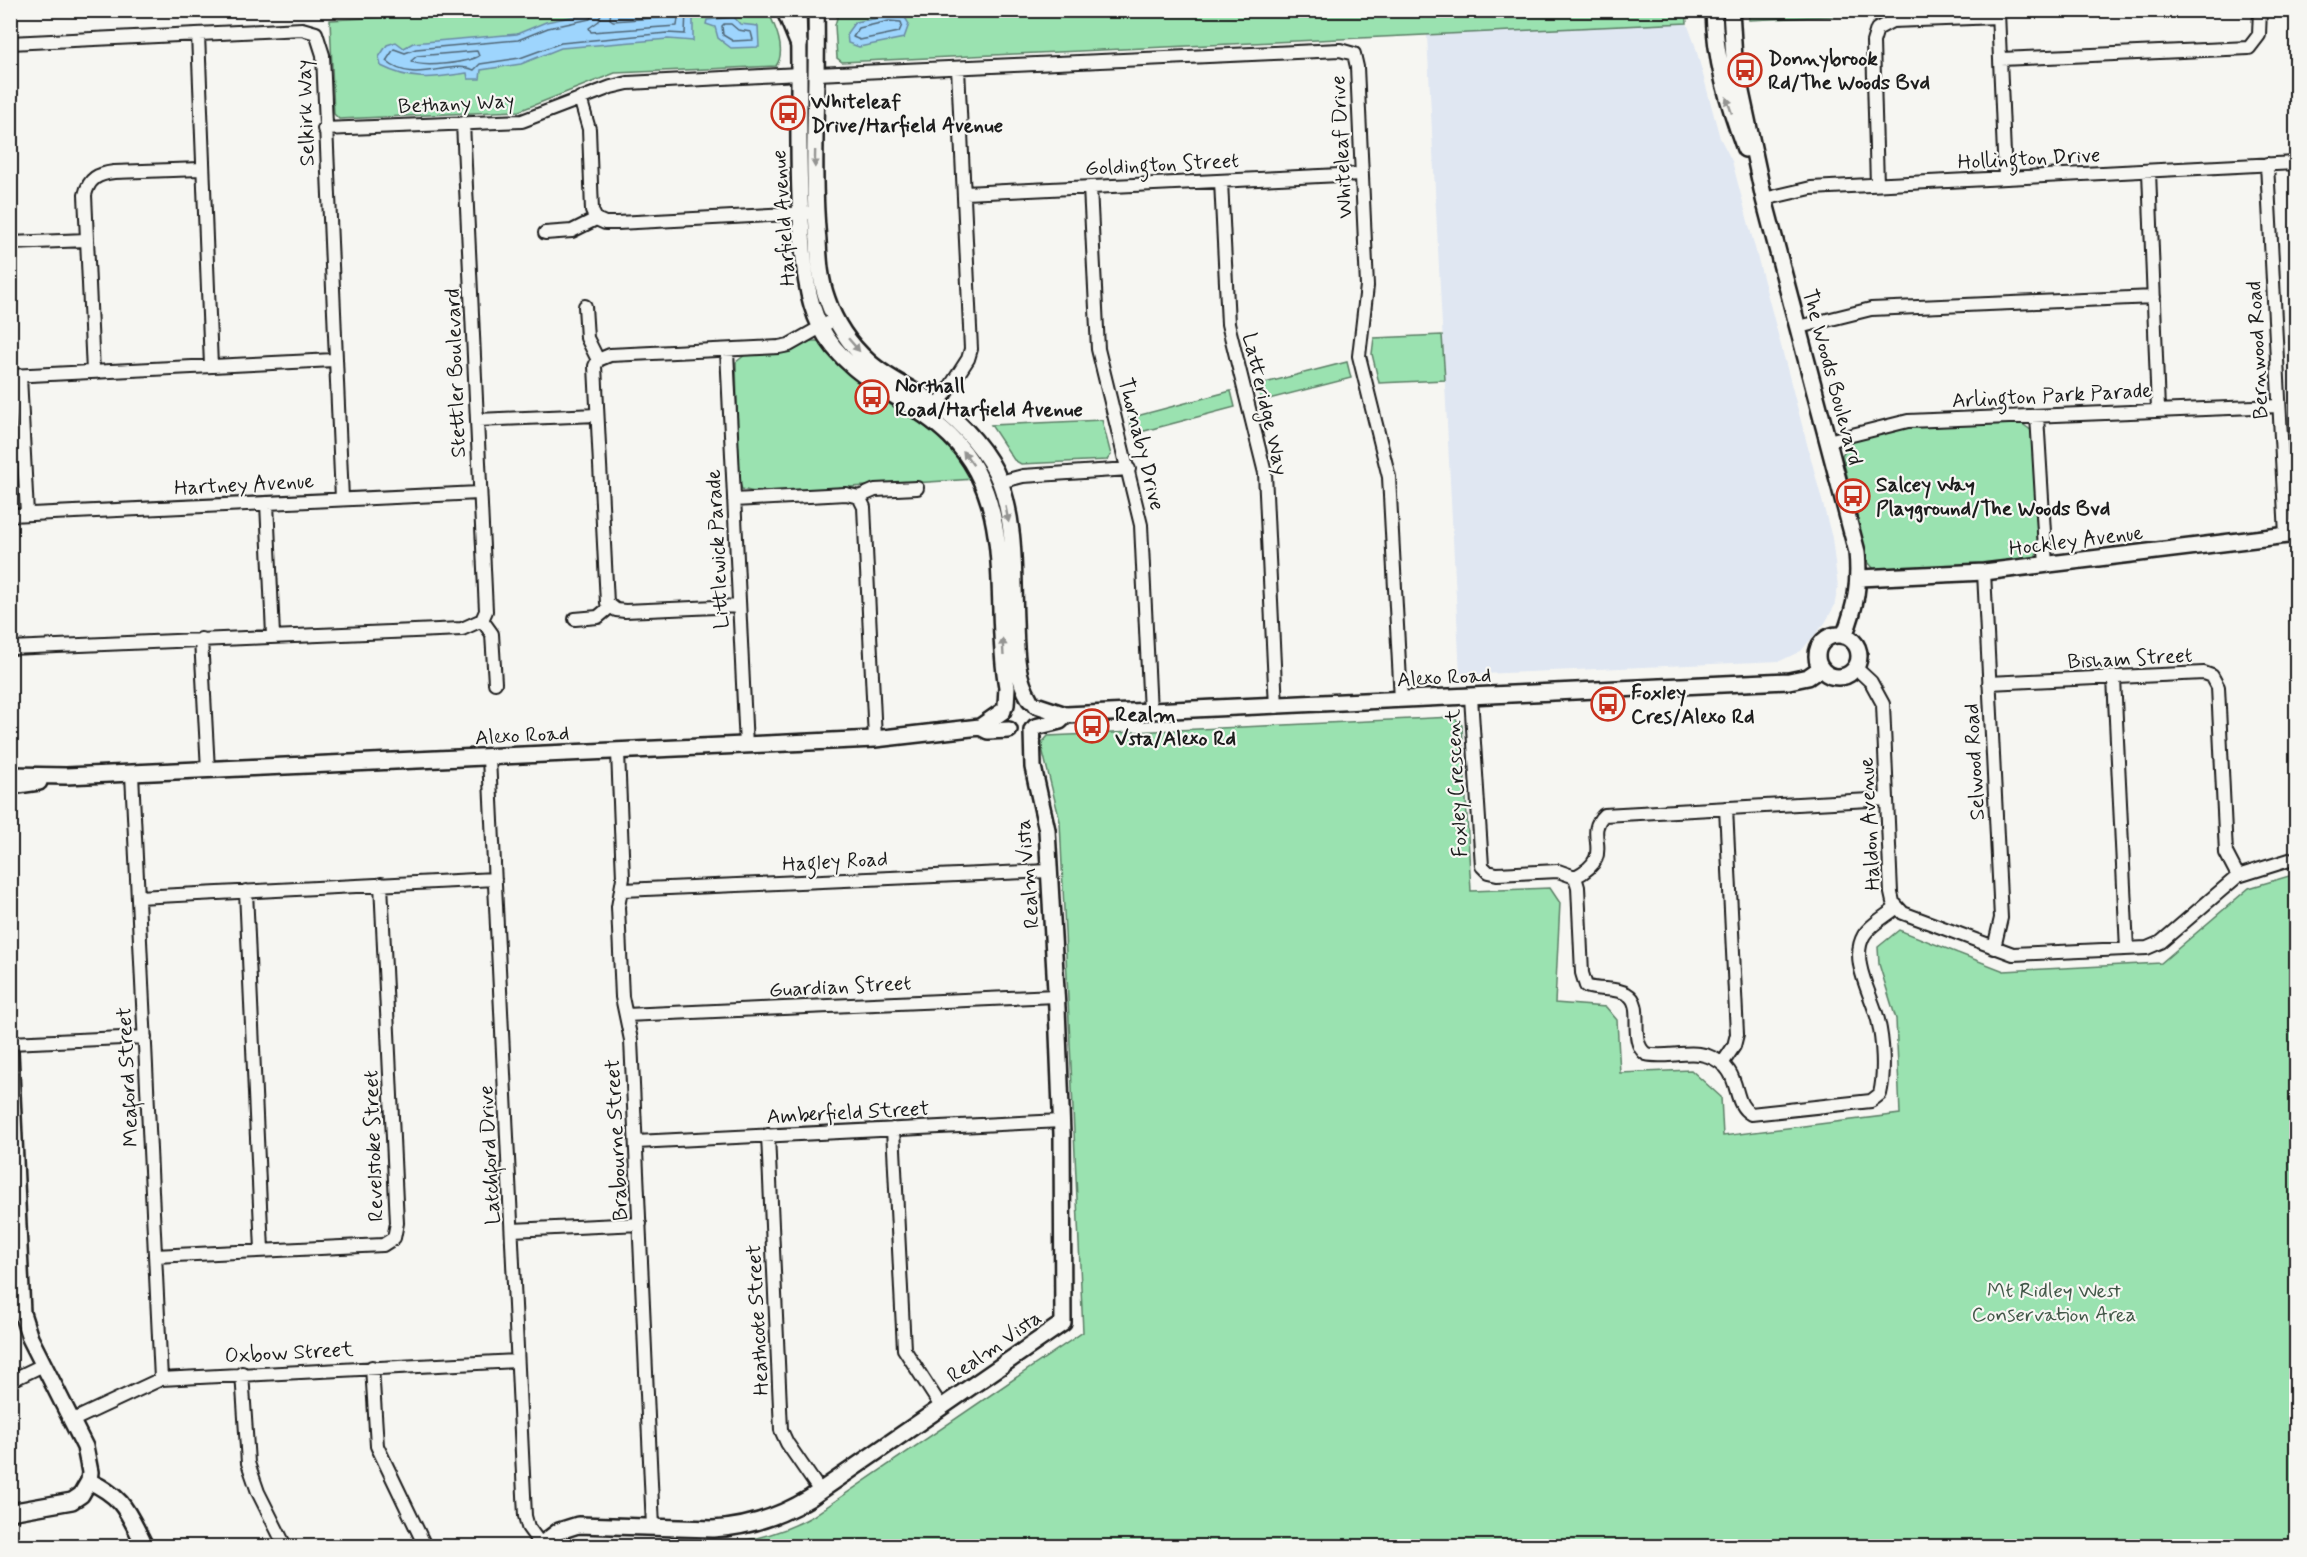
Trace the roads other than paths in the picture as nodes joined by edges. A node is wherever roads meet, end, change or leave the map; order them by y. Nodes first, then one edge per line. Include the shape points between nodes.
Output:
1 (785, 10) edge
2 (798, 10) edge
3 (816, 10) edge
4 (1714, 10) edge
5 (1731, 10) edge
6 (2260, 10) edge
7 (1998, 14) edge
8 (198, 34) junction
9 (10, 43) edge
10 (799, 44) junction
11 (2001, 59) junction
12 (958, 68) junction
13 (800, 74) junction
14 (817, 74) junction
15 (580, 98) junction
16 (463, 123) junction
17 (324, 129) junction
18 (2296, 163) edge
19 (2267, 164) junction
20 (201, 169) junction
21 (2149, 171) junction
22 (1361, 174) junction
23 (2006, 178) junction
24 (1221, 181) junction
25 (1877, 185) junction
26 (1090, 187) junction
27 (964, 192) junction
28 (1764, 199) junction
29 (808, 213) junction
30 (596, 219) junction
31 (545, 233) dead end
32 (87, 240) junction
33 (10, 243) edge
34 (2154, 297) junction
35 (585, 306) dead end
36 (835, 319) junction
37 (820, 327) junction
38 (1799, 327) junction
39 (727, 351) junction
40 (334, 360) junction
41 (598, 360) junction
42 (211, 366) junction
43 (93, 372) junction
44 (15, 376) edge
45 (938, 406) junction
46 (2279, 406) junction
47 (2158, 410) junction
48 (597, 415) junction
49 (2037, 416) junction
50 (928, 419) junction
51 (478, 420) junction
52 (1828, 441) junction
53 (1129, 469) junction
54 (1000, 482) junction
55 (916, 488) dead end
56 (479, 493) junction
57 (859, 497) junction
58 (342, 499) junction
59 (734, 500) junction
60 (267, 503) junction
61 (27, 514) junction
62 (10, 515) edge
63 (2291, 534) edge
64 (2046, 565) junction
65 (1984, 572) junction
66 (1860, 578) junction
67 (739, 606) junction
68 (610, 607) junction
69 (574, 619) dead end
70 (482, 620) junction
71 (273, 635) junction
72 (1844, 636) junction
73 (201, 639) junction
74 (10, 648) edge
75 (1821, 668) junction
76 (1856, 668) junction
77 (2114, 678) junction
78 (495, 683) dead end
79 (1989, 683) junction
80 (1471, 698) junction
81 (1401, 700) junction
82 (1033, 703) junction
83 (1276, 707) junction
84 (1004, 708) junction
85 (1150, 712) junction
86 (1066, 715) junction
87 (980, 727) junction
88 (1033, 728) junction
89 (1012, 731) junction
90 (874, 739) junction
91 (746, 746) junction
92 (618, 752) junction
93 (489, 758) junction
94 (1033, 767) junction
95 (208, 770) junction
96 (132, 774) junction
97 (10, 775) edge
98 (66, 776) junction
99 (10, 779) edge
100 (11, 786) edge
101 (1887, 799) junction
102 (1726, 808) junction
103 (2296, 858) edge
104 (1049, 871) junction
105 (2238, 876) junction
106 (1575, 877) junction
107 (495, 879) junction
108 (381, 884) junction
109 (623, 890) junction
110 (246, 891) junction
111 (138, 897) junction
112 (1896, 908) junction
113 (1994, 948) junction
114 (2127, 949) junction
115 (1056, 996) junction
116 (626, 1015) junction
117 (144, 1037) junction
118 (10, 1043) edge
119 (10, 1051) edge
120 (1722, 1064) junction
121 (1062, 1121) junction
122 (893, 1129) junction
123 (13, 1135) edge
124 (768, 1135) junction
125 (636, 1142) junction
126 (640, 1224) junction
127 (512, 1230) junction
128 (262, 1250) junction
129 (155, 1256) junction
130 (15, 1257) edge
131 (518, 1361) junction
132 (43, 1365) junction
133 (372, 1367) junction
134 (242, 1373) junction
135 (161, 1379) junction
136 (10, 1381) edge
137 (942, 1408) junction
138 (71, 1421) junction
139 (88, 1481) junction
140 (820, 1491) junction
141 (10, 1512) edge
142 (653, 1527) junction
143 (145, 1546) edge
144 (285, 1546) edge
145 (425, 1546) edge
146 (540, 1546) edge

1 - 10 main road
2 - 10 street, Harfield Avenue
3 - 14 street, Harfield Avenue
28 -> 4 street, The Woods Boulevard via 1727,101 1719,69
5 - 28 street, The Woods Boulevard via 1734,59
6 - 11 street via 2259,35 2249,48
7 - 11 street
7 - 25 street via 1892,21 1877,29 1873,42
8 - 9 street, Selkirk Way
8 - 17 street, Selkirk Way via 302,29 316,33 322,45
8 - 20 street
10 - 13 street, Harfield Avenue
11 - 23 street
12 - 14 street, Whiteleaf Drive
12 - 22 street, Whiteleaf Drive via 1348,51 1357,67
12 - 27 street
13 - 15 street, Bethany Way via 628,83
13 - 29 street, Harfield Avenue
14 -> 29 street, Harfield Avenue
15 - 16 street, Bethany Way via 522,121
15 - 30 street via 587,117 592,211
16 - 17 street, Bethany Way
16 - 51 street, Stettler Boulevard
17 - 40 street, Selkirk Way
18 - 19 street, Hollington Drive
19 - 21 street, Hollington Drive
19 - 46 street, Bernwood Road
20 - 32 street via 114,172 92,179 85,195
20 - 42 street
21 - 23 street, Hollington Drive
21 - 34 street
22 - 24 street, Goldington Street
22 - 81 street, Whiteleaf Drive via 1367,286 1359,356 1389,477
23 - 25 street, Hollington Drive
24 - 26 street, Goldington Street
24 - 83 street, Latteridge Way via 1228,324 1265,472
25 - 28 street, Hollington Drive via 1811,188
26 - 27 street, Goldington Street
26 - 53 street, Thornaby Drive via 1098,349
27 - 45 street via 971,349
28 - 38 street, The Woods Boulevard
29 - 30 street via 617,223
29 - 36 street, Harfield Avenue via 821,278
29 - 37 street, Harfield Avenue via 808,289
30 - 31 street via 572,231
32 - 33 street
32 - 43 street
34 - 38 street via 1871,309
34 - 47 street
35 - 41 street via 587,338
36 - 37 street
36 -> 45 street, Harfield Avenue via 869,362 893,381
37 - 39 street via 789,345
37 - 50 street, Harfield Avenue via 868,381
38 - 52 street, The Woods Boulevard
39 - 41 street via 610,355
39 - 59 street, Littlewick Parade
40 - 42 street
40 - 58 street, Selkirk Way
41 - 48 street via 594,371
42 - 43 street
43 - 44 street
44 - 61 street
45 - 50 street
45 - 54 street, Harfield Avenue via 968,433 988,458
46 - 47 street, Arlington Park Parade
46 - 63 street, Bernwood Road
47 - 49 street, Arlington Park Parade
48 - 51 street
48 - 68 street via 605,596
49 - 52 street, Arlington Park Parade via 1908,421
49 - 64 street
84 -> 50 street, Harfield Avenue via 1007,687 998,547 990,500 975,467 960,447
51 - 56 street, Stettler Boulevard
52 - 66 street, The Woods Boulevard
53 - 54 street via 1023,476
53 - 85 street, Thornaby Drive via 1141,525
54 -> 82 street, Harfield Avenue via 1011,534 1016,662 1022,687
55 - 57 street via 875,490
56 - 58 street, Hartney Avenue
56 - 70 street, Stettler Boulevard via 486,611
57 - 59 street via 846,494
57 - 90 street via 864,507
58 - 60 street, Hartney Avenue
59 - 67 street, Littlewick Parade
60 - 61 street, Hartney Avenue
60 - 71 street
61 - 62 street, Hartney Avenue
63 - 64 street, Hockley Avenue
64 - 65 street, Hockley Avenue
65 - 66 street, Hockley Avenue
65 - 79 street, Selwood Road
66 - 72 street, The Woods Boulevard
67 - 68 street via 625,610
67 - 91 street, Littlewick Parade
68 - 69 street via 598,617
70 - 71 street via 462,629
70 - 78 street, Stettler Boulevard via 492,634
71 - 73 street
72 - 75 street via 1834,635 1821,645
72 - 76 street via 1856,645
73 - 74 street
73 - 95 street
75 - 76 street via 1827,674 1842,676
75 - 80 street, Alexo Road via 1808,677 1789,681
76 - 101 street, Haldon Avenue via 1871,682 1883,704
77 - 79 street, Bisham Street
77 - 105 street, Bisham Street via 2204,673 2212,676 2218,687 2226,853
77 - 114 street
79 - 113 street, Selwood Road via 2001,918
80 - 81 street, Alexo Road
80 - 106 street, Foxley Crescent via 1482,866 1497,874 1558,871
81 - 83 street, Alexo Road
82 - 84 street via 1015,698
82 - 86 street, Alexo Road
82 - 88 street via 1039,717
83 - 85 street, Alexo Road
84 - 87 street, Alexo Road
84 - 89 street
85 - 86 street, Alexo Road
86 - 88 street, Alexo Road via 1060,721
87 - 89 street, Alexo Road
87 - 90 street, Alexo Road
88 - 89 street
88 - 94 street, Realm Vista
89 - 94 street, Realm Vista
90 - 91 street, Alexo Road
91 - 92 street, Alexo Road
92 - 93 street, Alexo Road
92 - 109 street, Brabourne Street
93 - 95 street, Alexo Road
93 - 107 street, Latchford Drive
94 - 104 street, Realm Vista via 1045,816
95 - 96 street, Alexo Road
96 - 98 street, Alexo Road
96 - 111 street, Meaford Street
97 - 98 street, Alexo Road
98 - 100 street, Alexo Road
99 - 100 street
101 - 102 street
101 - 112 street, Haldon Avenue via 1891,893
102 - 106 street via 1604,815 1598,822 1595,863
102 - 120 street via 1737,1034
103 - 105 street, Haldon Avenue
104 - 109 street, Hagley Road
104 - 115 street, Realm Vista
105 - 114 street, Haldon Avenue via 2156,946
106 - 120 street via 1586,986 1632,998 1638,1044 1646,1054 1705,1055
107 - 108 street
107 - 127 street, Latchford Drive
108 - 110 street
108 - 128 street, Revelstoke Street via 396,1232 383,1245
109 - 116 street, Brabourne Street via 618,907
110 - 111 street
110 - 128 street
111 - 117 street, Meaford Street
112 - 113 street, Haldon Avenue
112 - 120 street via 1870,928 1860,949 1863,975 1880,1028 1881,1088 1875,1099 1750,1114 1741,1107 1733,1076
113 - 114 street, Haldon Avenue via 2013,954
115 - 116 street, Guardian Street
115 - 121 street, Realm Vista
116 - 125 street, Brabourne Street via 631,1040
117 - 118 street
117 - 129 street, Meaford Street
119 - 123 street
121 - 122 street, Amberfield Street
121 - 137 street, Realm Vista via 1063,1323
122 - 124 street, Amberfield Street
122 - 137 street via 904,1349
123 - 130 street
124 - 125 street, Amberfield Street
124 - 140 street, Heathcote Street via 781,1430
125 - 126 street, Brabourne Street
126 - 127 street
126 - 142 street, Brabourne Street
127 - 131 street, Latchford Drive
128 - 129 street, Revelstoke Street
129 - 135 street, Meaford Street
130 - 132 street via 22,1313
131 - 133 street, Oxbow Street
131 - 146 street, Latchford Drive via 526,1522
132 - 136 street
132 - 138 street
133 - 134 street, Oxbow Street
133 - 145 street via 377,1446
134 - 135 street, Oxbow Street
134 - 144 street via 248,1463
135 - 138 street, Oxbow Street
137 - 140 street, Realm Vista
138 - 139 street via 88,1455
139 - 141 street via 81,1495 72,1501
139 - 143 street via 120,1500
140 - 142 street, Realm Vista via 753,1524 713,1529
142 - 146 street, Realm Vista via 578,1525 559,1531

